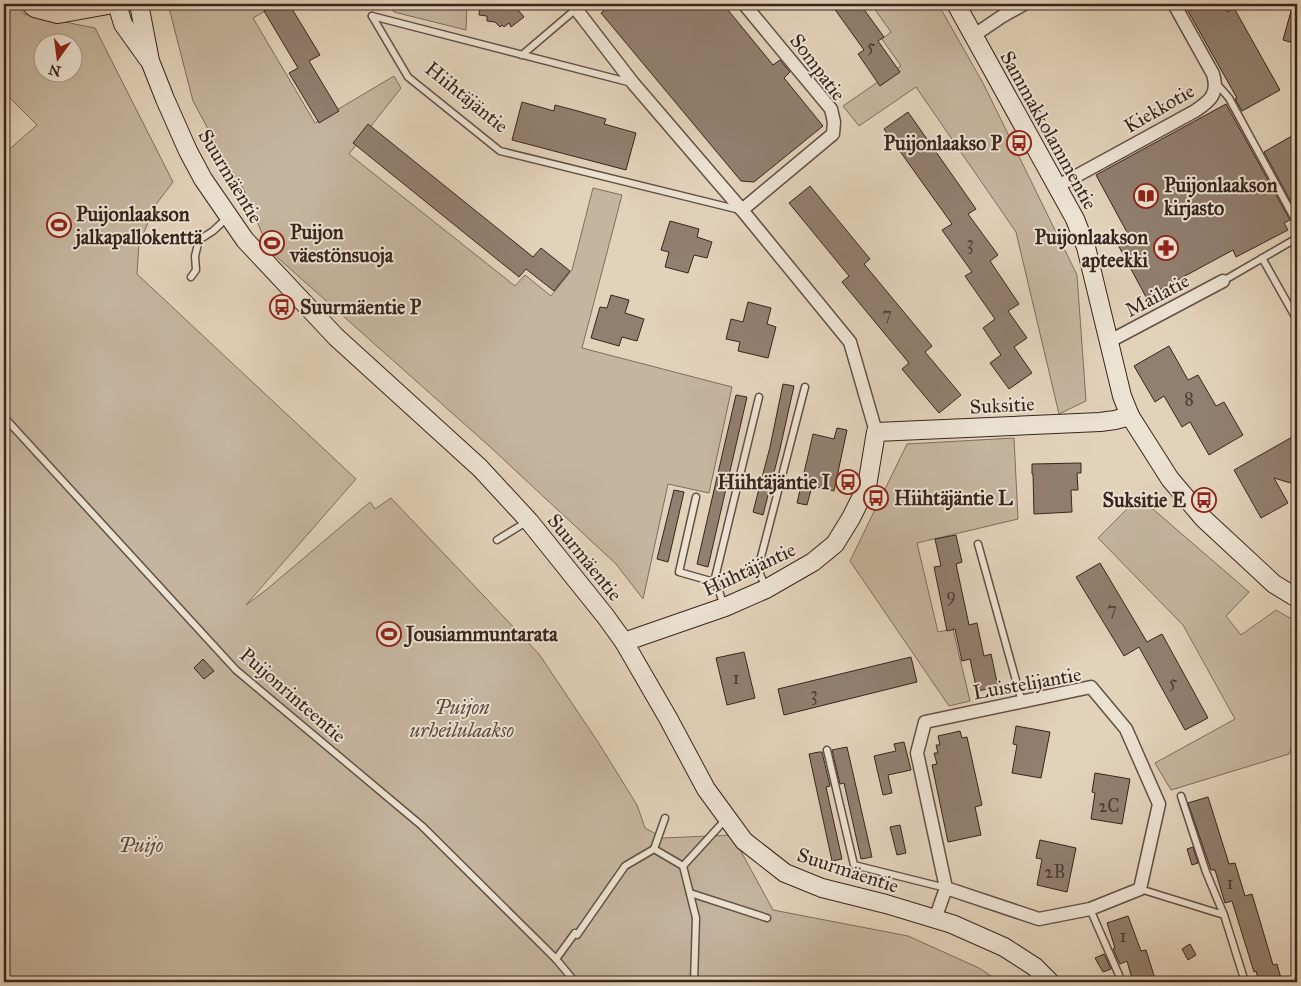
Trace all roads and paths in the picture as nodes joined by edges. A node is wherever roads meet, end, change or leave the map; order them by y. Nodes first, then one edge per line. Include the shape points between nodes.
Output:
1 (32, 4) edge
2 (108, 4) edge
3 (117, 4) edge
4 (139, 4) edge
5 (744, 4) edge
6 (956, 4) edge
7 (1024, 4) edge
8 (1174, 4) edge
9 (578, 6) edge
10 (974, 36) junction
11 (522, 55) junction
12 (150, 62) junction
13 (1216, 83) junction
14 (633, 84) junction
15 (1058, 186) junction
16 (742, 210) junction
17 (229, 216) junction
18 (1297, 223) edge
19 (1297, 238) edge
20 (1262, 258) junction
21 (191, 277) dead end
22 (1223, 281) joint
23 (1297, 320) edge
24 (1108, 342) junction
25 (805, 387) dead end
26 (759, 397) dead end
27 (1130, 416) junction
28 (4, 417) edge
29 (876, 432) junction
30 (696, 497) dead end
31 (529, 521) junction
32 (497, 540) dead end
33 (978, 544) dead end
34 (714, 582) junction
35 (766, 590) junction
36 (1297, 598) edge
37 (724, 607) junction
38 (624, 642) junction
39 (1022, 702) junction
40 (827, 750) dead end
41 (1181, 796) dead end
42 (665, 818) dead end
43 (727, 818) junction
44 (654, 849) junction
45 (683, 866) junction
46 (946, 888) junction
47 (1140, 889) junction
48 (690, 893) junction
49 (1090, 909) junction
50 (1224, 915) junction
51 (767, 918) dead end
52 (936, 919) junction
53 (556, 958) junction
54 (574, 982) edge
55 (694, 982) edge
56 (1050, 982) edge
57 (1122, 982) edge
58 (1245, 982) edge

1 - 2 main road via 58,13
3 - 12 main road, Suurmäentie via 123,24
4 - 12 main road, Suurmäentie
5 - 16 street, Sompatie via 831,109 834,122 833,134
6 - 10 main road, Sammakkolammentie
7 - 10 street
8 - 13 street, Kiekkotie
9 - 11 lane
9 - 14 street, Hiihtäjäntie
10 - 15 main road, Sammakkolammentie
11 - 14 lane, Hiihtäjäntie
11 - 16 lane, Hiihtäjäntie via 372,16 408,77 500,151
12 - 17 main road, Suurmäentie via 188,151
13 - 15 street, Kiekkotie via 1209,102
13 - 18 lane via 1230,98
14 - 16 street, Hiihtäjäntie
15 - 24 main road, Sammakkolammentie via 1086,247
16 - 29 street, Hiihtäjäntie via 850,342
17 - 21 lane via 198,240 196,270
17 - 31 main road, Suurmäentie via 245,240 336,337 480,468
19 - 20 lane
20 - 22 lane
20 - 23 lane
22 - 24 street, Mailatie
24 - 27 main road, Sammakkolammentie
25 - 35 lane via 761,557 760,574
26 - 34 lane
27 - 29 main road, Suksitie via 1100,422
27 - 36 main road, Sammakkolammentie via 1170,479 1204,519 1274,584
28 - 53 lane, Puijonrinteentie via 236,670 422,826
29 - 35 main road, Hiihtäjäntie via 867,486 835,544 813,562
30 - 34 lane via 679,572
31 - 32 lane
31 - 38 main road, Suurmäentie
33 - 39 lane
34 - 37 lane
35 - 37 main road, Hiihtäjäntie
37 - 38 main road, Hiihtäjäntie
38 - 43 main road, Suurmäentie via 706,789
39 - 46 street, Luistelijantie via 925,722 917,753
39 - 47 street, Luistelijantie via 1091,688 1126,729 1159,804
40 - 46 lane via 854,865
41 - 50 lane
42 - 44 lane
43 - 45 lane
43 - 52 main road, Suurmäentie via 744,841 784,873 822,888
44 - 45 lane
44 - 53 lane via 625,866 577,935 575,933
45 - 48 lane
46 - 49 street via 1039,920
46 - 52 street
47 - 49 street
47 - 50 lane
48 - 51 lane
48 - 55 lane via 696,918
49 - 57 lane
50 - 58 lane
52 - 56 main road, Suurmäentie via 1004,947 1035,966
53 - 54 lane, Puijonrinteentie

